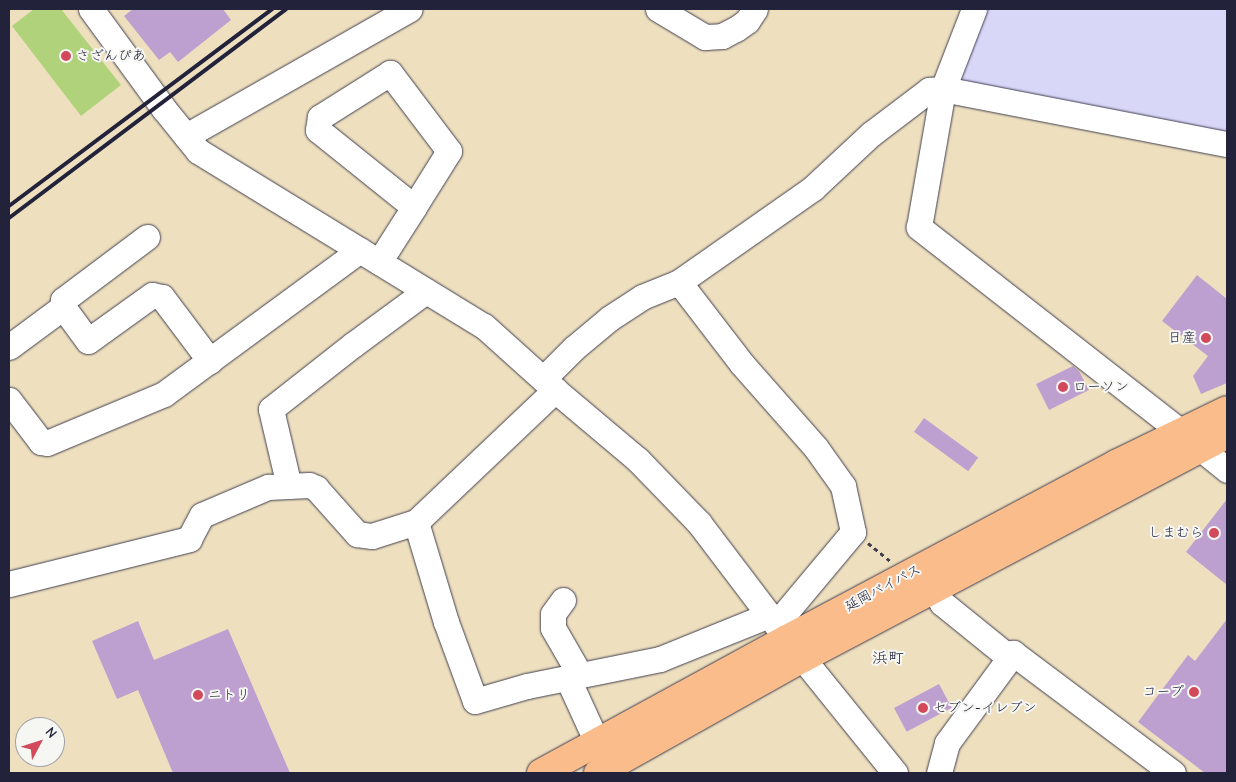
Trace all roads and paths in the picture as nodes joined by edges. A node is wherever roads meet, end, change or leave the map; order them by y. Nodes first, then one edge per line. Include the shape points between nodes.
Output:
1 (91, 9) edge
2 (410, 9) edge
3 (659, 9) edge
4 (755, 9) edge
5 (974, 9) edge
6 (943, 89) junction
7 (186, 136) junction
8 (1227, 144) edge
9 (414, 208) junction
10 (147, 237) dead end
11 (370, 256) junction
12 (678, 282) junction
13 (426, 291) junction
14 (63, 307) junction
15 (9, 347) edge
16 (210, 362) junction
17 (549, 385) junction
18 (10, 405) edge
19 (1227, 410) edge
20 (1227, 434) edge
21 (1191, 440) junction
22 (1227, 470) edge
23 (289, 486) junction
24 (416, 522) junction
25 (854, 532) junction
26 (908, 574) junction
27 (9, 584) edge
28 (934, 588) junction
29 (563, 600) dead end
30 (784, 634) junction
31 (1010, 658) junction
32 (574, 677) junction
33 (596, 744) junction
34 (606, 771) edge
35 (541, 773) edge
36 (895, 773) edge
37 (939, 773) edge
38 (1173, 773) edge

1 - 7 street
2 - 7 street
3 - 4 street via 706,37 722,36 736,29
5 - 6 street
6 - 8 street
6 - 12 street via 929,90 871,134 813,188
6 - 21 street via 920,228
7 - 11 street via 198,151
9 - 9 street via 449,151 390,73 320,117 318,130
9 - 11 street
10 - 14 street via 64,300
11 - 13 street
11 - 16 street
12 - 17 street via 642,297 610,318 574,348
12 - 25 street via 742,364 837,475 843,486
13 - 17 street via 484,326
13 - 23 street via 271,410
14 - 15 street
14 - 16 street via 88,342 152,295 162,297
16 - 18 street via 164,394 47,443 41,442
17 - 24 street
17 - 30 street via 638,460 699,523
19 - 21 highway, 延岡バイパス
20 - 21 highway, 延岡バイパス
21 - 22 street
21 - 26 highway, 延岡バイパス via 1116,464
21 - 28 highway, 延岡バイパス
23 - 24 street via 316,488 357,534 372,536
23 - 27 street via 268,487 202,515 189,539
24 - 32 street via 446,622 475,701
25 - 26 path
25 - 30 street
26 - 30 highway, 延岡バイパス
28 - 30 highway, 延岡バイパス
28 - 31 street via 942,603
29 - 32 street via 553,614 553,628
30 - 32 street
30 - 33 highway, 延岡バイパス
30 - 34 highway, 延岡バイパス
30 - 36 street
31 - 37 street via 947,744
31 - 38 street via 1014,652
32 - 33 street
33 - 34 street
33 - 35 highway, 延岡バイパス

